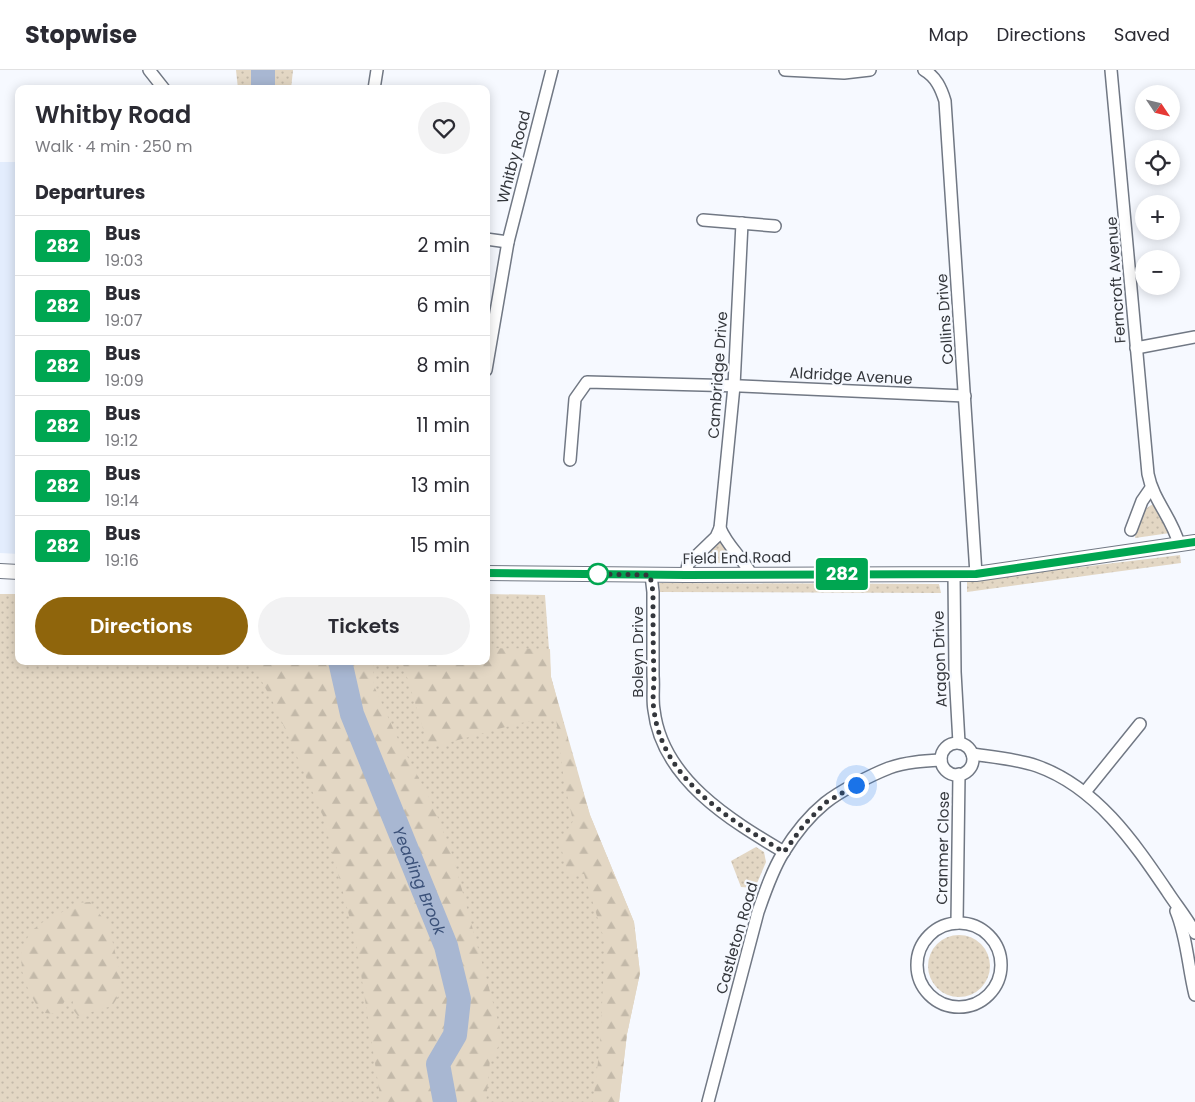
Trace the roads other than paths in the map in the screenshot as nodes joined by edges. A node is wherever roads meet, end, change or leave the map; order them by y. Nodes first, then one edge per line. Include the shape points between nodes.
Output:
1 (149, 70) edge
2 (377, 70) edge
3 (552, 70) edge
4 (786, 70) edge
5 (870, 70) edge
6 (924, 70) edge
7 (1112, 70) edge
8 (938, 74) edge
9 (161, 85) edge
10 (375, 85) edge
11 (704, 220) dead end
12 (742, 223) junction
13 (775, 226) dead end
14 (490, 240) edge
15 (508, 242) junction
16 (1195, 338) edge
17 (490, 347) edge
18 (1136, 348) junction
19 (734, 386) junction
20 (965, 396) junction
21 (570, 460) dead end
22 (1151, 488) junction
23 (720, 528) junction
24 (1131, 530) dead end
25 (1195, 542) edge
26 (1179, 544) junction
27 (0, 571) edge
28 (15, 572) edge
29 (490, 573) edge
30 (751, 574) junction
31 (976, 574) junction
32 (650, 575) junction
33 (686, 575) junction
34 (954, 575) junction
35 (1140, 724) dead end
36 (959, 743) junction
37 (972, 754) junction
38 (941, 760) junction
39 (960, 774) junction
40 (1085, 792) junction
41 (784, 852) junction
42 (1166, 889) junction
43 (957, 922) junction
44 (1195, 933) edge
45 (1195, 995) edge
46 (708, 1102) edge

1 - 9 street
2 - 10 street
3 - 15 street, Whitby Road
4 - 5 street via 844,73
6 - 8 street, Collins Drive
7 - 18 street, Ferncroft Avenue
8 - 20 street, Collins Drive via 945,101
11 - 12 street
12 - 13 street
12 - 19 street, Cambridge Drive
14 - 15 street
15 - 17 street, Whitby Road
16 - 18 street
18 - 22 street, Ferncroft Avenue
19 - 20 street, Aldridge Avenue
19 - 21 street, Aldridge Avenue via 587,382 575,399
19 - 23 street, Cambridge Drive
20 - 31 street, Collins Drive
22 - 24 street via 1142,501
22 - 26 street, Ferncroft Avenue via 1171,522
23 - 30 street
23 - 33 street via 716,537 688,564
25 - 26 street, Field End Road
26 - 31 street, Field End Road
27 - 28 street
29 - 32 street, Field End Road
30 - 33 street, Field End Road
30 - 34 street, Field End Road
31 - 34 street, Field End Road
32 - 33 street, Field End Road
32 - 41 street, Boleyn Drive via 654,710 660,738 694,788 724,813
34 - 36 street, Aragon Drive via 954,672
35 - 40 street
36 - 37 street via 967,746
36 - 38 street via 946,747
37 - 39 street via 970,767
37 - 40 street via 1036,766
38 - 39 street via 950,773
38 - 41 street, Castleton Road via 918,761 889,768 825,803
39 - 43 street, Cranmer Close
40 - 42 street via 1142,853
41 - 46 street, Castleton Road via 758,912
42 - 44 street
42 - 45 street via 1179,919
43 - 43 street, Cranmer Close via 972,924 986,932 996,943 1002,965 1000,978 992,991 983,1000 962,1007 947,1006 926,992 916,967 918,954 928,936

